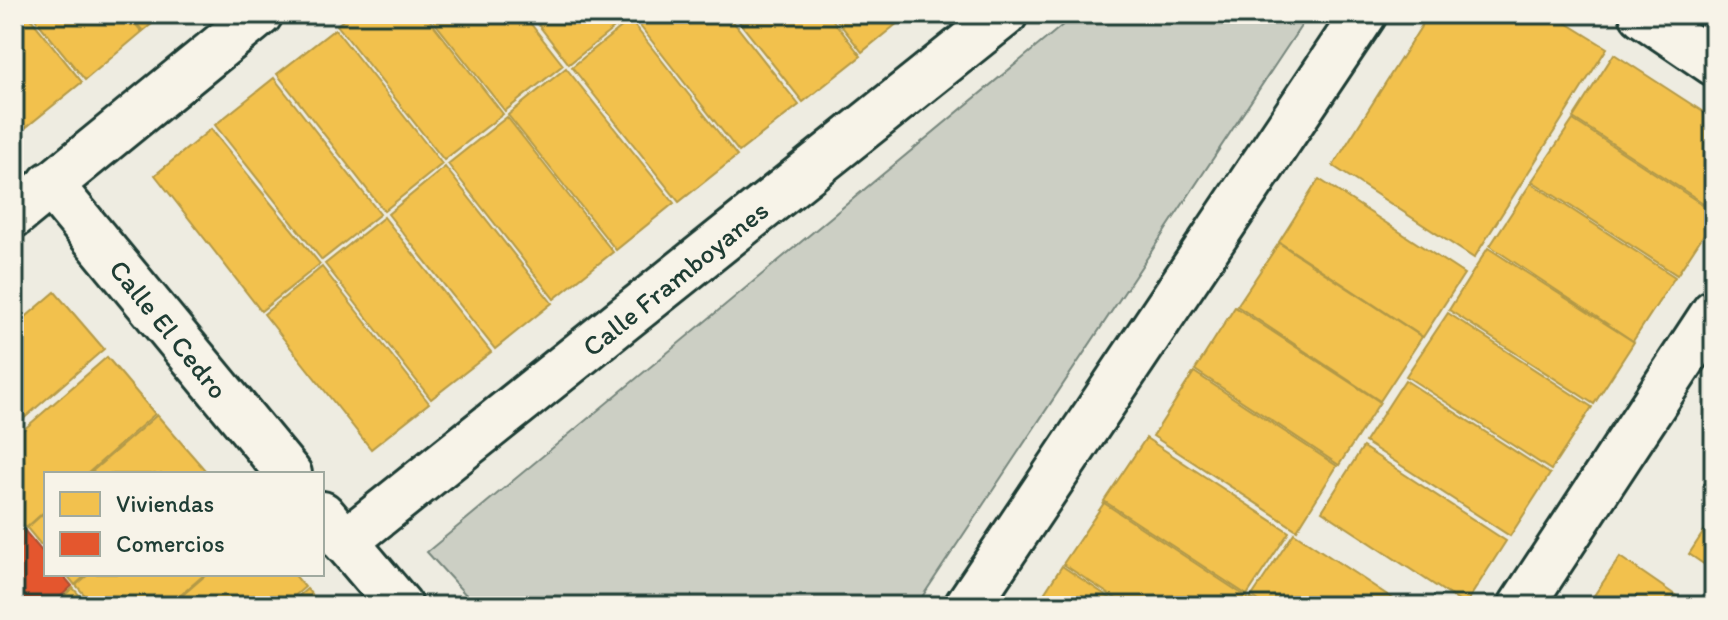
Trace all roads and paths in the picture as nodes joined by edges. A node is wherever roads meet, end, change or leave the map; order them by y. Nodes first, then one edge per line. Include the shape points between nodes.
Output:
1 (260, 14) edge
2 (1005, 14) edge
3 (1364, 14) edge
4 (1642, 14) edge
5 (1714, 63) edge
6 (50, 184) junction
7 (14, 215) edge
8 (1714, 312) edge
9 (287, 472) edge
10 (333, 528) edge
11 (400, 606) edge
12 (967, 606) edge
13 (1521, 606) edge

1 - 6 street
2 - 10 street, Calle Framboyanes
3 - 12 street
4 - 5 street
6 - 7 street
6 - 9 street, Calle El Cedro
8 - 13 street
10 - 11 street

